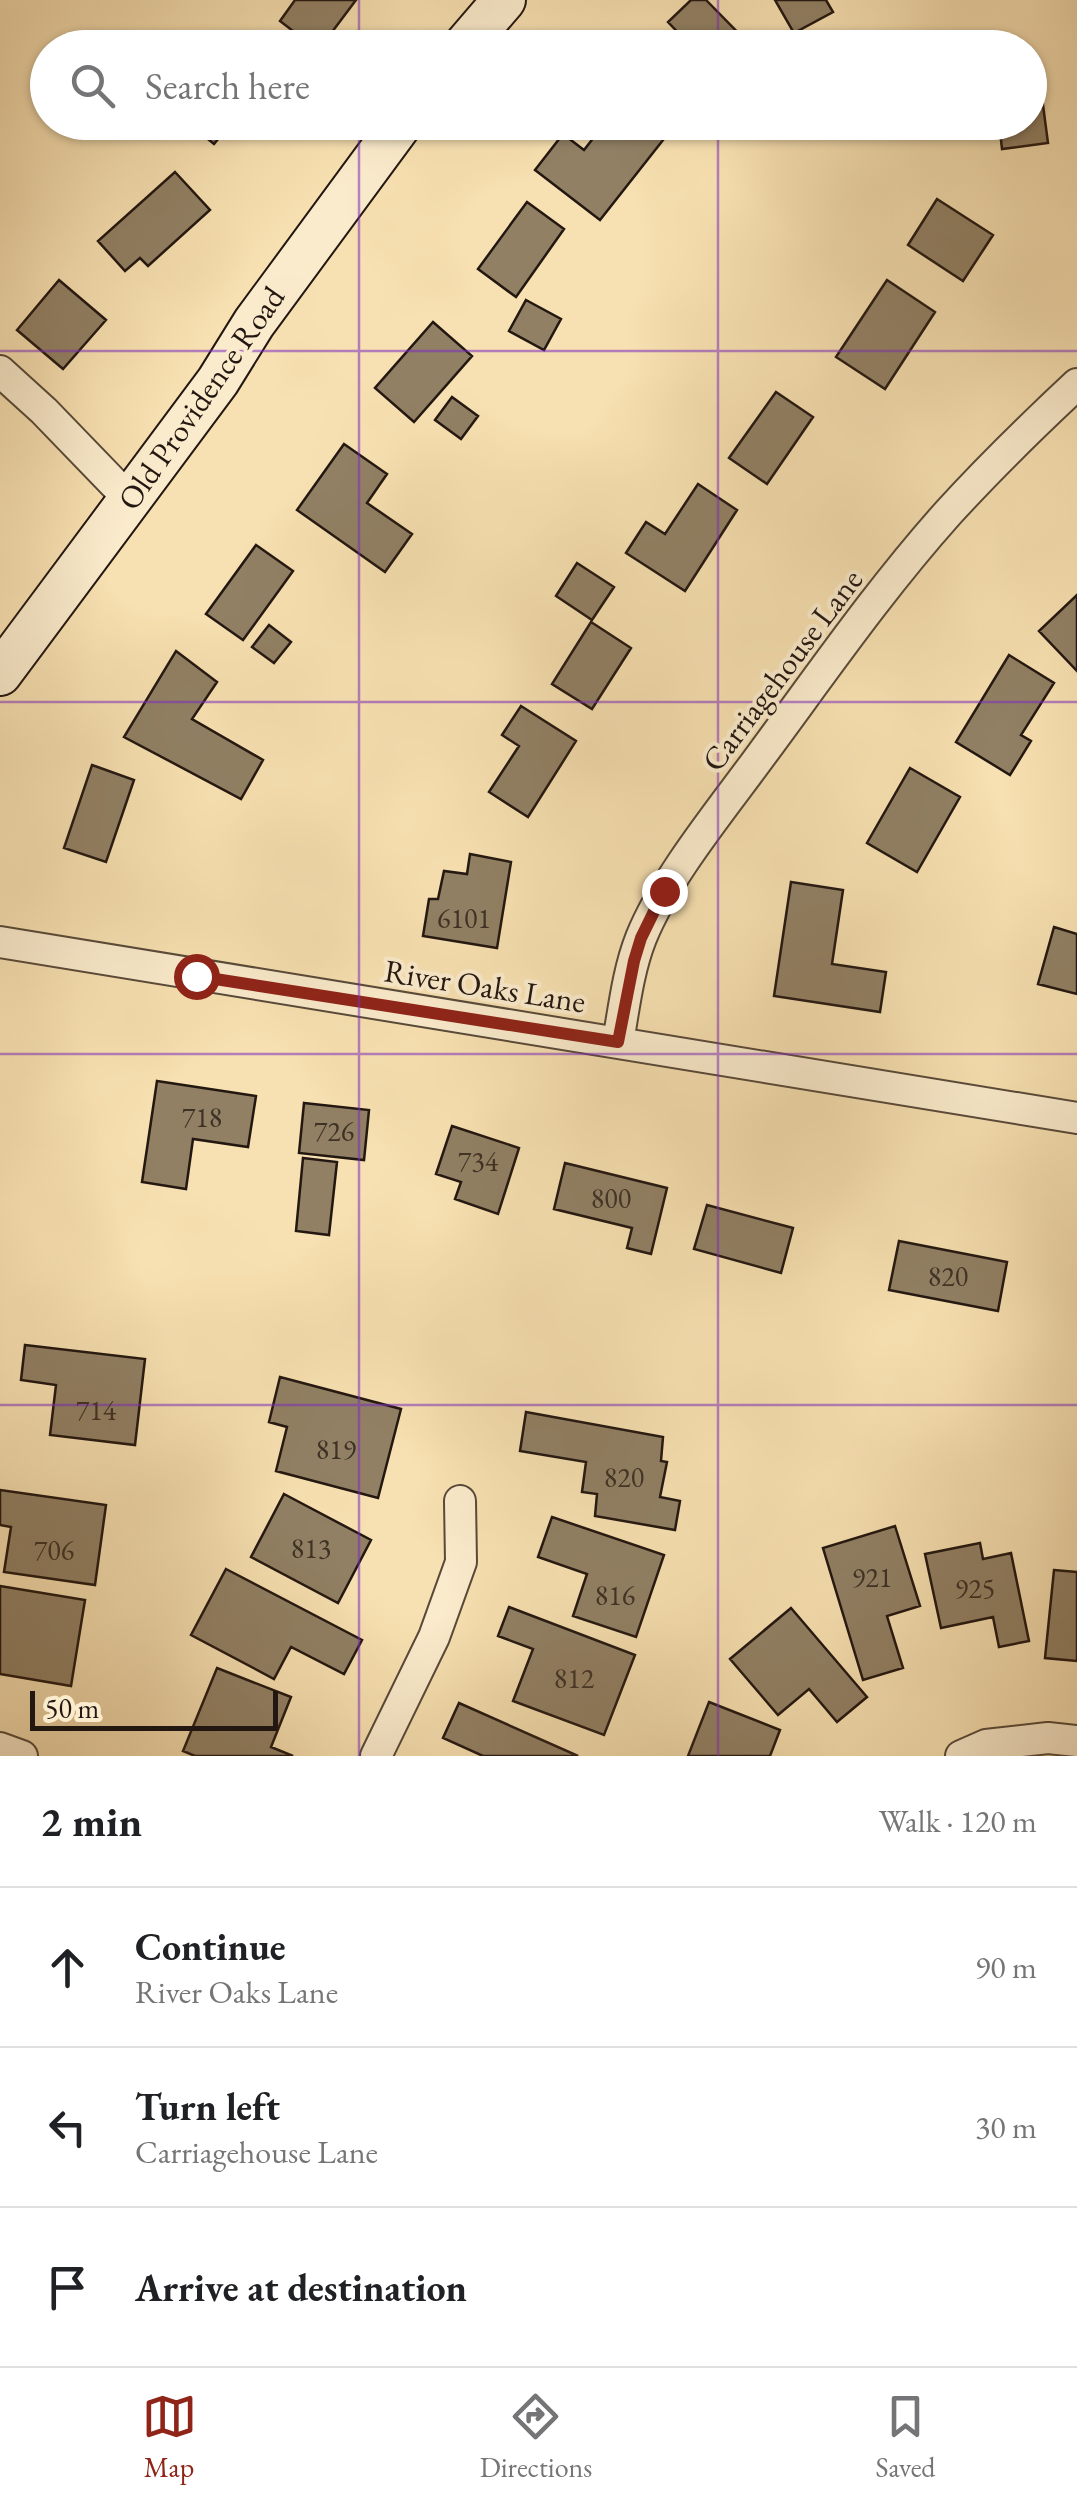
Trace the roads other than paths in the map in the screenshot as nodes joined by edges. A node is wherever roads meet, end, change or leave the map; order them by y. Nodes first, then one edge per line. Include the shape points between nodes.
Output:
1 (504, 0) edge
2 (478, 30) edge
3 (389, 140) edge
4 (0, 371) edge
5 (1077, 384) edge
6 (130, 500) junction
7 (0, 674) edge
8 (0, 942) edge
9 (618, 1042) junction
10 (1077, 1118) edge
11 (460, 1502) dead end
12 (1077, 1741) edge
13 (0, 1748) edge
14 (22, 1756) edge
15 (376, 1756) edge
16 (961, 1756) edge

1 - 2 street
3 - 6 street, Old Providence Road
4 - 6 street
5 - 9 street, Carriagehouse Lane via 945,516 664,891 641,938
6 - 7 street, Old Providence Road
8 - 9 street, River Oaks Lane
9 - 10 street, River Oaks Lane
11 - 15 street via 461,1562 434,1637
12 - 16 street via 986,1745
13 - 14 street

